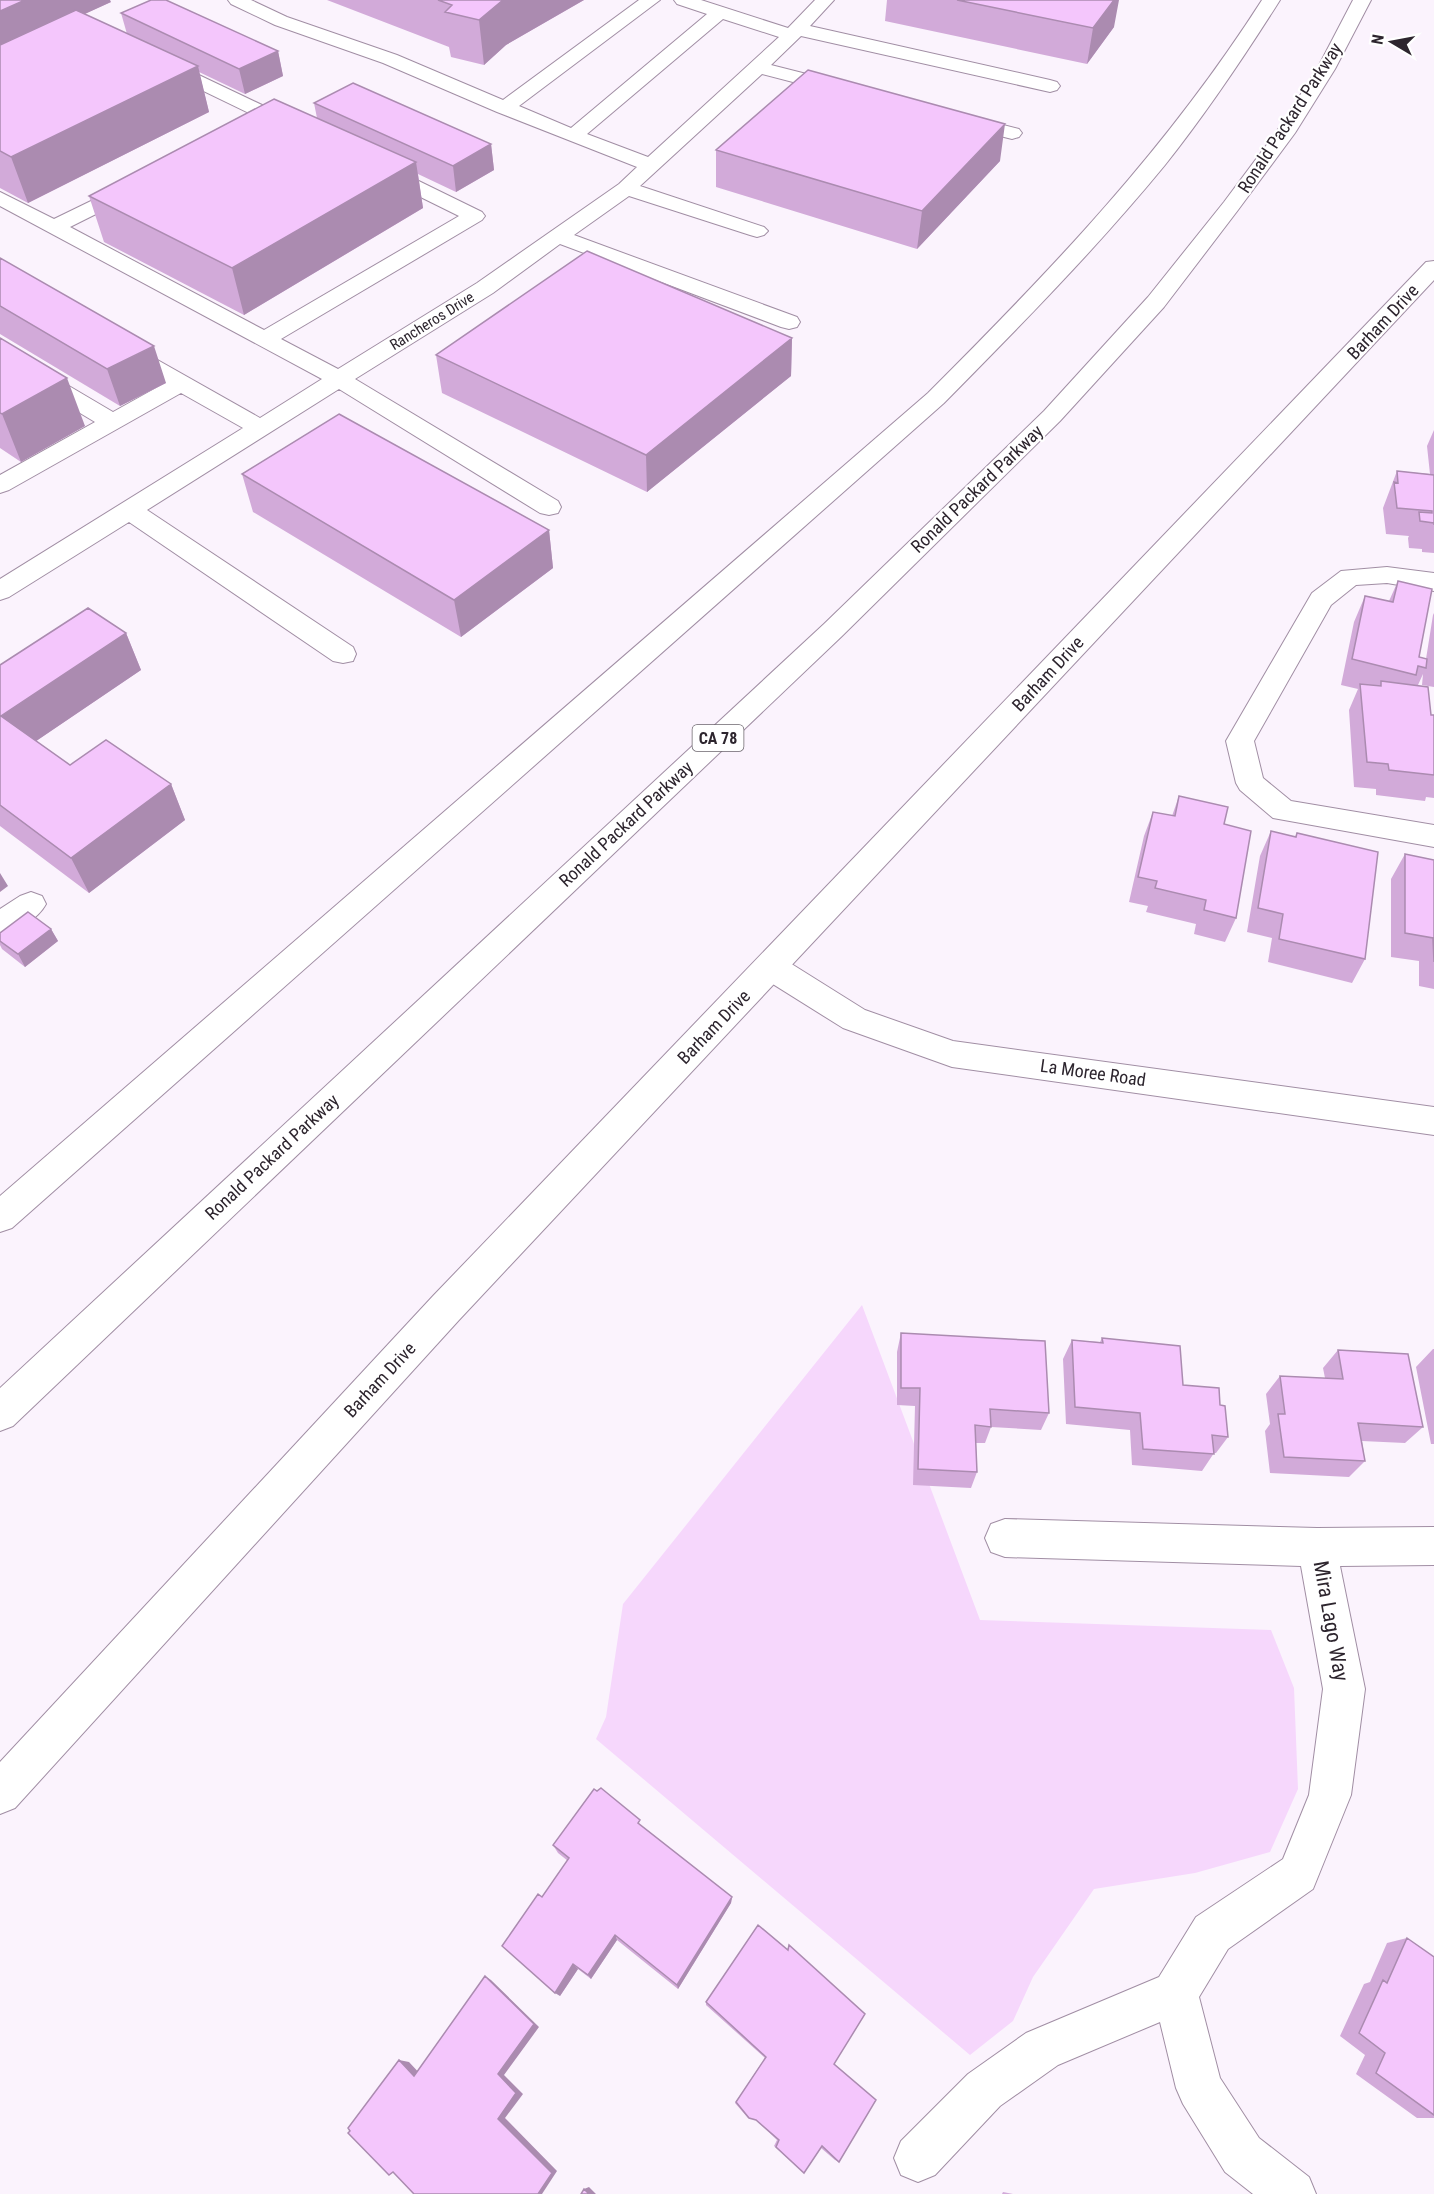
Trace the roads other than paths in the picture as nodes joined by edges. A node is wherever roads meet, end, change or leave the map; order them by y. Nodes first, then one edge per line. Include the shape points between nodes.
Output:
1 (237, 0) edge
2 (651, 0) edge
3 (682, 0) edge
4 (1271, 0) edge
5 (1362, 0) edge
6 (820, 1) edge
7 (720, 12) junction
8 (794, 32) junction
9 (144, 54) edge
10 (758, 67) junction
11 (1050, 86) dead end
12 (862, 94) edge
13 (504, 108) junction
14 (943, 115) edge
15 (273, 117) junction
16 (252, 128) edge
17 (1012, 133) dead end
18 (573, 136) junction
19 (315, 138) edge
20 (358, 159) edge
21 (650, 165) junction
22 (148, 180) edge
23 (626, 188) junction
24 (0, 198) edge
25 (54, 227) junction
26 (757, 231) dead end
27 (557, 236) junction
28 (1434, 267) edge
29 (789, 322) dead end
30 (101, 337) edge
31 (265, 339) junction
32 (0, 355) edge
33 (339, 379) junction
34 (182, 383) junction
35 (113, 422) junction
36 (260, 428) junction
37 (4, 478) edge
38 (549, 507) dead end
39 (129, 510) junction
40 (1434, 582) edge
41 (0, 591) edge
42 (343, 654) dead end
43 (1434, 836) edge
44 (31, 904) dead end
45 (0, 925) edge
46 (771, 967) junction
47 (1434, 1121) edge
48 (0, 1217) edge
49 (0, 1413) edge
50 (1005, 1538) dead end
51 (1434, 1546) edge
52 (1317, 1547) junction
53 (0, 1793) edge
54 (1175, 1993) junction
55 (918, 2158) dead end
56 (1293, 2194) edge

1 - 13 main road
2 - 13 main road
3 - 7 main road
4 - 48 main road via 1206,97 1141,180 1054,280 936,398
5 - 49 main road, Ronald Packard Parkway / CA 78 via 1326,69 1232,206 1156,302 1052,416 833,630
6 - 8 main road, Rancheros Drive
7 - 8 main road
7 - 18 main road
8 - 10 main road, Rancheros Drive
8 - 11 main road
9 - 15 main road
10 - 12 main road
10 - 21 main road, Rancheros Drive
13 - 18 main road
14 - 17 main road
15 - 16 main road
15 - 19 main road
18 - 21 main road
20 - 31 main road via 475,216
21 - 23 main road, Rancheros Drive
22 - 25 main road
23 - 26 main road
23 - 27 main road, Rancheros Drive
24 - 25 main road
25 - 31 main road
27 - 29 main road
27 - 33 main road, Rancheros Drive via 484,288
28 - 46 main road, Barham Drive
30 - 34 main road
31 - 33 main road
32 - 35 main road
33 - 36 main road, Rancheros Drive
33 - 38 main road
34 - 35 main road
34 - 36 main road
35 - 37 main road
36 - 39 main road, Rancheros Drive
39 - 41 main road, Rancheros Drive
39 - 42 main road
40 - 43 main road via 1387,575 1350,577 1321,599 1240,741 1250,783 1283,810
44 - 45 main road
46 - 47 main road, La Moree Road via 854,1018 952,1054
46 - 53 main road, Barham Drive via 446,1308
50 - 52 main road, Mira Lago Way
51 - 52 main road, Mira Lago Way
52 - 54 main road, Mira Lago Way via 1344,1689 1330,1795 1298,1874 1212,1933
54 - 55 main road via 1042,2049 984,2090
54 - 56 main road via 1199,2088 1242,2156

